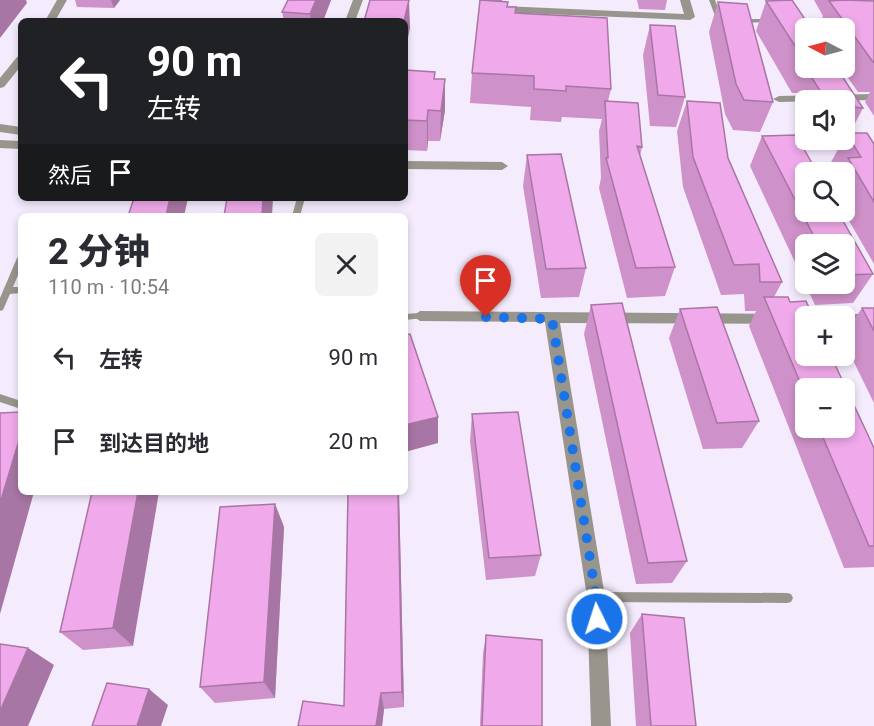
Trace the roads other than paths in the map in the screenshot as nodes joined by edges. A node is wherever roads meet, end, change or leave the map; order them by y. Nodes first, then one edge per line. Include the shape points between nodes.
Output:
1 (62, 0) edge
2 (358, 0) edge
3 (496, 0) edge
4 (685, 0) edge
5 (712, 0) edge
6 (52, 18) edge
7 (352, 18) edge
8 (791, 20) edge
9 (795, 20) edge
10 (779, 21) edge
11 (18, 63) edge
12 (0, 85) edge
13 (874, 97) edge
14 (779, 99) dead end
15 (0, 128) edge
16 (18, 130) edge
17 (0, 144) edge
18 (18, 146) edge
19 (408, 165) edge
20 (502, 166) dead end
21 (18, 265) edge
22 (18, 290) edge
23 (7, 291) junction
24 (0, 308) edge
25 (412, 316) edge
26 (552, 319) junction
27 (795, 319) edge
28 (855, 319) edge
29 (874, 319) edge
30 (0, 398) edge
31 (18, 404) edge
32 (596, 597) junction
33 (787, 598) dead end
34 (601, 726) edge

1 - 6 street
2 - 7 street
3 - 4 street via 496,9 690,17
5 - 10 lane via 719,21
8 - 9 lane
11 - 12 street
13 - 14 street
15 - 16 street
17 - 18 street
19 - 20 street
21 - 23 lane
22 - 23 lane
23 - 24 lane
25 - 26 street
26 - 27 street
26 - 32 street
28 - 29 street
30 - 31 lane
32 - 33 lane
32 - 34 street

